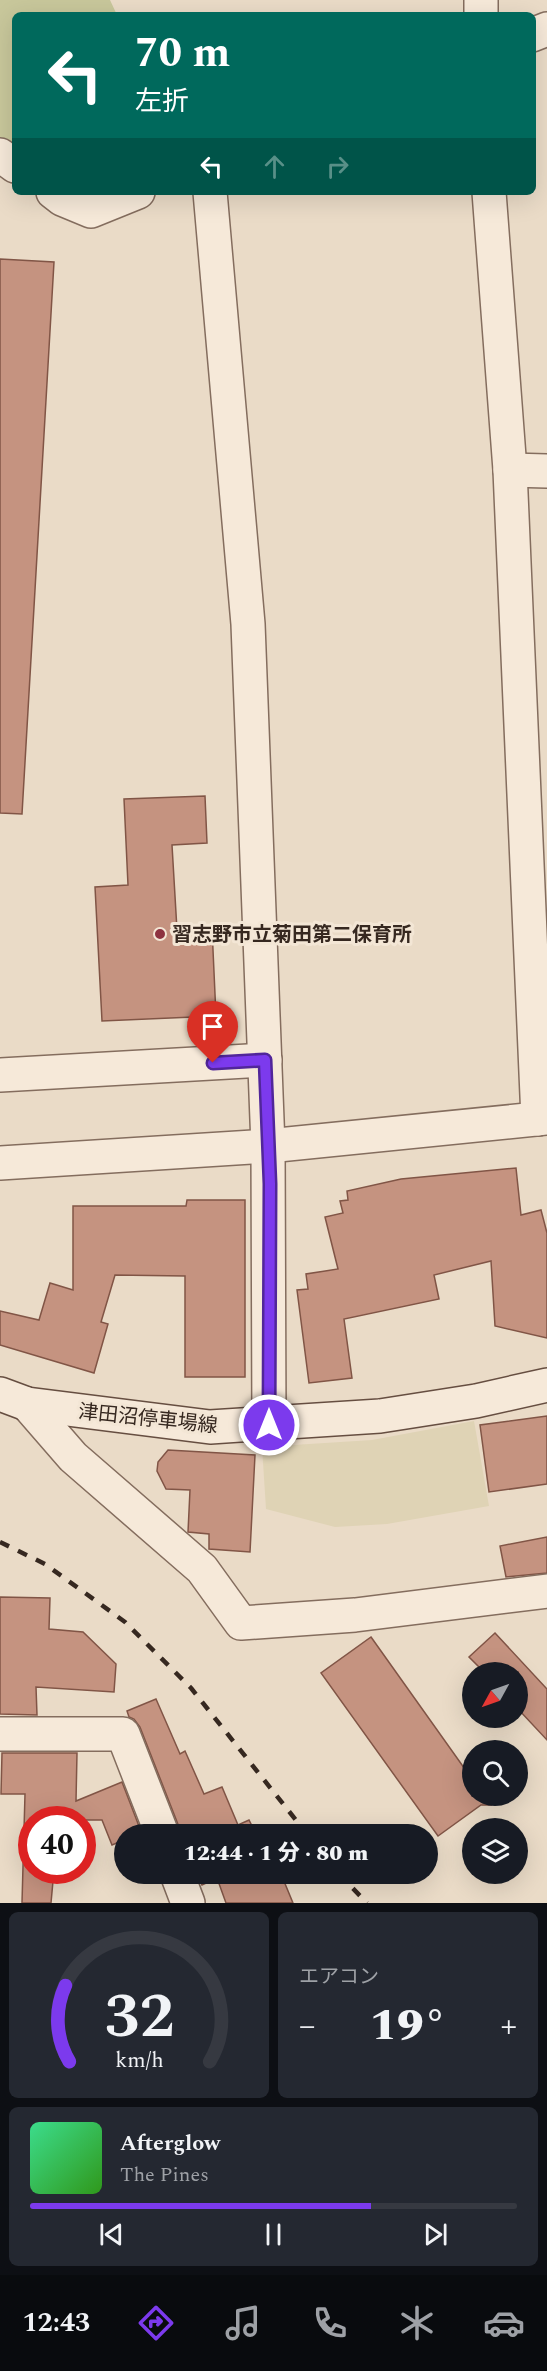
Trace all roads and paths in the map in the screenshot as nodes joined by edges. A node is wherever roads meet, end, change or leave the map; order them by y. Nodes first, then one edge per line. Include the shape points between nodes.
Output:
1 (56, 195) edge
2 (131, 195) edge
3 (210, 195) edge
4 (489, 195) edge
5 (510, 470) junction
6 (547, 471) edge
7 (265, 1060) junction
8 (0, 1075) edge
9 (543, 1119) edge
10 (268, 1146) junction
11 (0, 1163) edge
12 (547, 1384) edge
13 (14, 1399) edge
14 (269, 1425) junction
15 (547, 1591) edge
16 (0, 1734) edge
17 (158, 1824) edge
18 (181, 1884) edge
19 (188, 1903) edge

1 - 2 street via 91,211
3 - 7 street via 248,624
4 - 5 street
5 - 6 street
5 - 9 street
7 - 8 street
7 - 10 street
9 - 10 street
10 - 11 street
10 - 14 street
12 - 14 street, 津田沼停車場線 via 476,1401 380,1416
13 - 14 street, 津田沼停車場線 via 210,1427
13 - 15 street via 73,1457 202,1569 241,1623 356,1615
16 - 17 street via 123,1734
18 - 19 street

